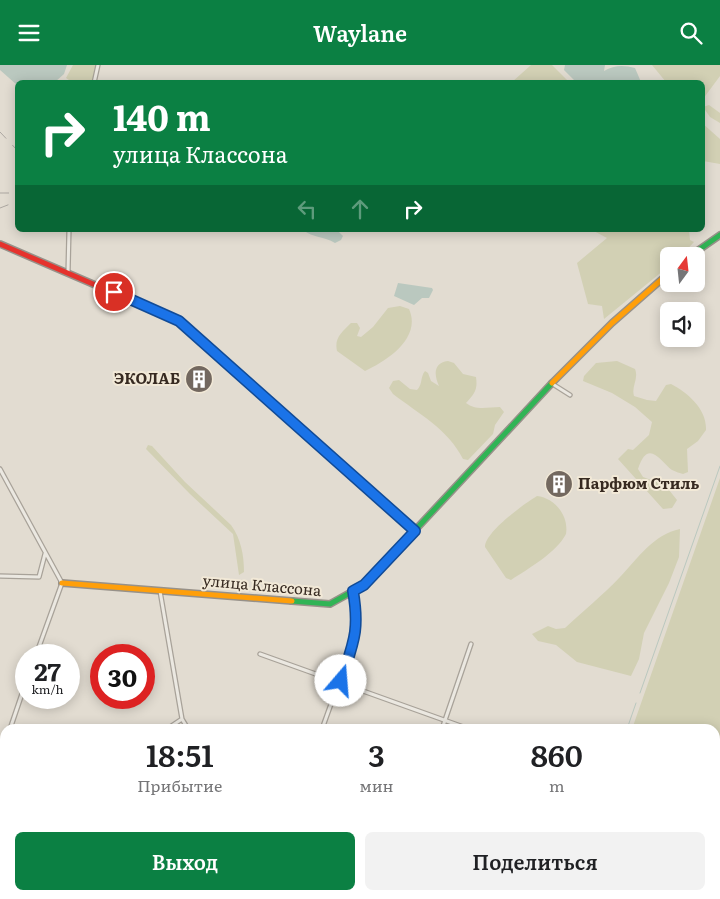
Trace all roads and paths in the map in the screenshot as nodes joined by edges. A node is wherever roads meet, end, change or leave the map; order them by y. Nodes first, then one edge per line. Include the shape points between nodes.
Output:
1 (98, 65) edge
2 (95, 80) edge
3 (69, 232) edge
4 (720, 235) edge
5 (0, 244) edge
6 (703, 247) edge
7 (68, 272) junction
8 (660, 281) edge
9 (551, 383) junction
10 (570, 395) dead end
11 (0, 469) edge
12 (415, 531) junction
13 (45, 553) junction
14 (0, 576) edge
15 (62, 583) junction
16 (160, 591) junction
17 (353, 591) junction
18 (40, 644) edge
19 (471, 644) dead end
20 (260, 654) dead end
21 (341, 681) junction
22 (17, 709) edge
23 (182, 719) junction
24 (445, 720) junction
25 (12, 724) edge
26 (174, 724) edge
27 (185, 724) edge
28 (324, 724) edge
29 (444, 724) edge
30 (456, 724) edge

1 - 2 street
3 - 7 street
4 - 6 street
5 - 7 street
7 - 12 street via 179,321
8 - 9 street, улица Классона
9 - 10 street
9 - 12 street, улица Классона
11 - 13 street
12 - 17 street, улица Классона via 364,585
13 - 14 street via 39,577
13 - 15 street
15 - 16 street, улица Классона
15 - 18 street
16 - 17 street, улица Классона via 330,604
16 - 23 street
17 - 21 street via 357,632
19 - 24 street
20 - 21 street
21 - 24 street
21 - 28 street
22 - 25 street
23 - 26 street
23 - 27 street
24 - 29 street
24 - 30 street

